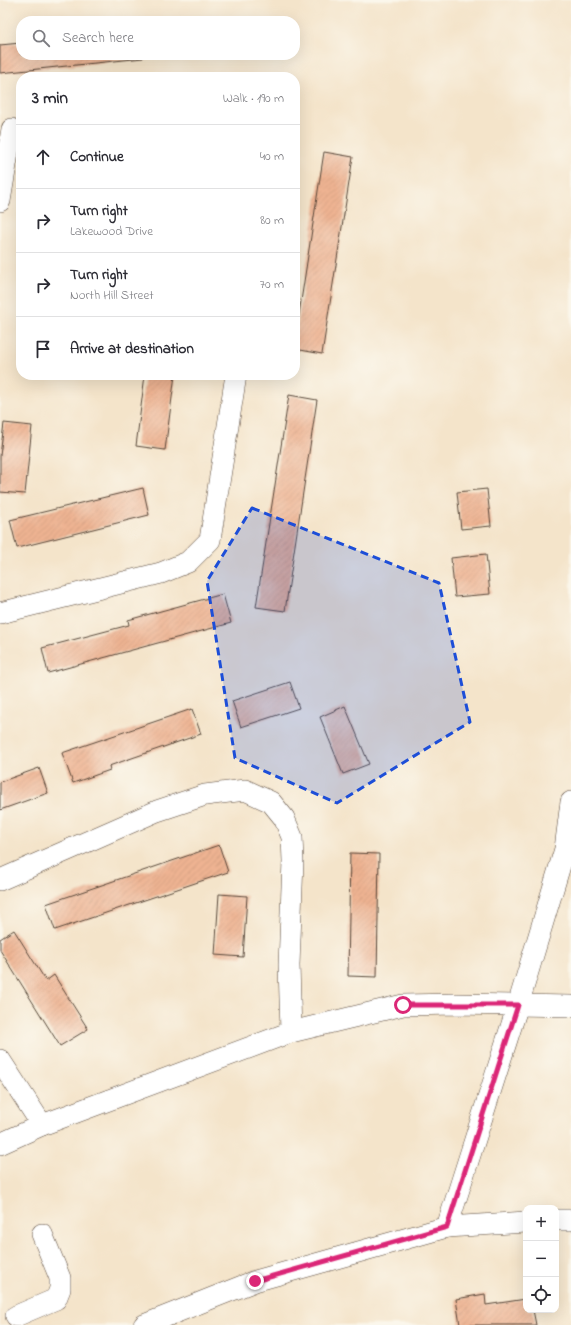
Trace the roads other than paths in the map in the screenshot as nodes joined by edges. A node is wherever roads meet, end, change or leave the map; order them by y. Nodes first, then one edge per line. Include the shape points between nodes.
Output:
1 (11, 129) edge
2 (0, 201) edge
3 (235, 380) edge
4 (0, 613) edge
5 (571, 802) edge
6 (0, 880) edge
7 (518, 1005) junction
8 (571, 1006) edge
9 (292, 1032) junction
10 (0, 1060) edge
11 (42, 1125) junction
12 (0, 1144) edge
13 (559, 1220) edge
14 (571, 1220) edge
15 (523, 1222) edge
16 (447, 1227) junction
17 (42, 1234) dead end
18 (12, 1321) edge
19 (144, 1325) edge

1 - 2 street
3 - 4 street via 210,540 188,562 161,573
5 - 7 street via 566,849
6 - 9 street via 157,811 204,795 245,790 271,802 284,818 292,837 289,965
7 - 8 street
7 - 9 street via 403,1005
7 - 16 street
9 - 11 street
10 - 11 street
11 - 12 street
13 - 14 street
15 - 16 street
16 - 19 street via 255,1281
17 - 18 street via 60,1278 60,1289 56,1299

